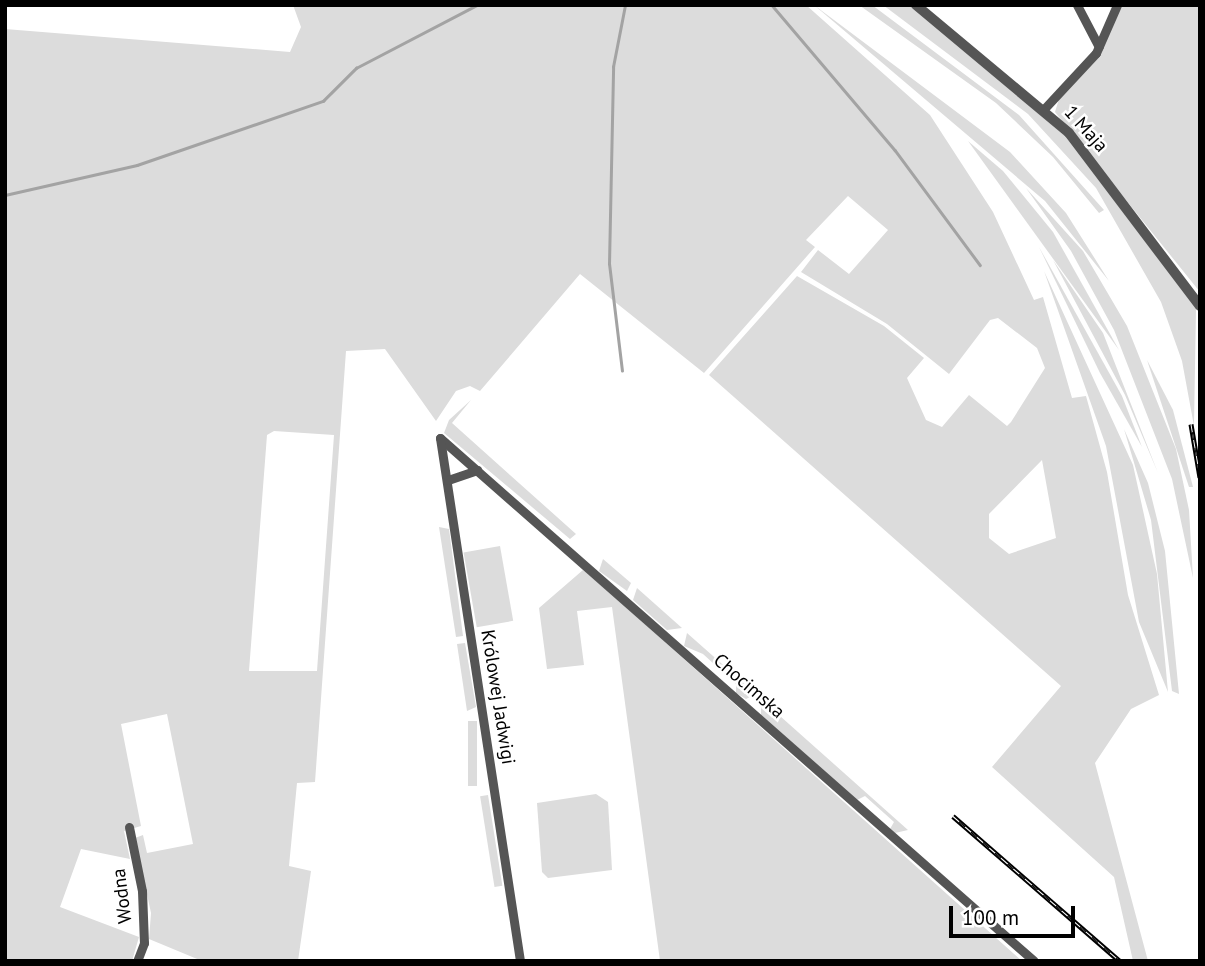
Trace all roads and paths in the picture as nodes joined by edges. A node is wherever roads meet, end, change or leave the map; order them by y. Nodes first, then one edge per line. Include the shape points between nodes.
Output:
1 (916, 5) edge
2 (1077, 5) edge
3 (1117, 5) edge
4 (1099, 47) junction
5 (1043, 110) junction
6 (1200, 306) edge
7 (440, 438) joint
8 (477, 470) junction
9 (448, 480) junction
10 (129, 827) dead end
11 (137, 961) edge
12 (520, 961) edge
13 (1034, 961) edge

1 - 5 street, 1 Maja
2 - 4 street
3 - 4 street
4 - 5 street
5 - 6 street, 1 Maja via 1093,162
7 - 8 street, Chocimska
7 - 9 street, Królowej Jadwigi
8 - 9 street
8 - 13 street, Chocimska
9 - 12 street, Królowej Jadwigi
10 - 11 street, Wodna via 142,891 144,943

